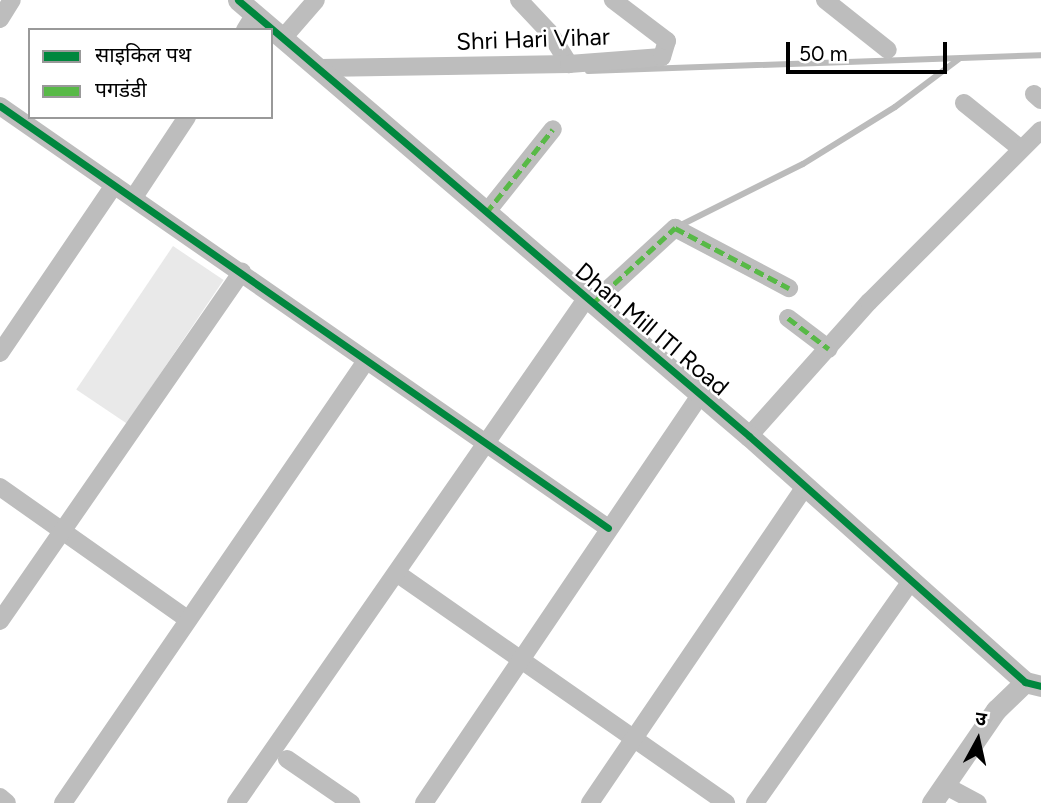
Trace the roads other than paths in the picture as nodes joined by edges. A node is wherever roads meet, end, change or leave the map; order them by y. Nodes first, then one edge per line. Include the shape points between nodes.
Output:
1 (12, 0) edge
2 (238, 0) edge
3 (316, 0) edge
4 (519, 0) edge
5 (613, 0) edge
6 (825, 0) edge
7 (0, 19) edge
8 (250, 22) edge
9 (273, 33) edge
10 (283, 38) junction
11 (888, 50) dead end
12 (569, 64) junction
13 (320, 68) junction
14 (964, 103) dead end
15 (0, 106) edge
16 (186, 119) edge
17 (553, 129) dead end
18 (1041, 130) edge
19 (1021, 149) junction
20 (114, 184) junction
21 (134, 197) junction
22 (486, 213) junction
23 (242, 272) junction
24 (789, 288) dead end
25 (589, 302) junction
26 (788, 318) dead end
27 (829, 349) junction
28 (0, 353) edge
29 (366, 361) junction
30 (700, 395) junction
31 (749, 436) junction
32 (487, 447) junction
33 (806, 485) junction
34 (0, 486) edge
35 (608, 528) junction
36 (63, 531) junction
37 (398, 575) junction
38 (912, 580) junction
39 (186, 618) junction
40 (0, 621) edge
41 (521, 660) junction
42 (1033, 684) edge
43 (634, 739) junction
44 (287, 759) dead end
45 (944, 785) junction
46 (0, 797) edge
47 (8, 803) edge
48 (63, 803) edge
49 (236, 803) edge
50 (351, 803) edge
51 (424, 803) edge
52 (590, 803) edge
53 (726, 803) edge
54 (755, 803) edge
55 (932, 803) edge
56 (978, 803) edge

1 - 7 street
2 - 8 street, Dhan Mill ITI Road
3 - 10 street
4 - 12 street via 549,32
5 - 12 street, Shri Hari Vihar via 667,41 662,57
6 - 11 street
9 - 10 street, Dhan Mill ITI Road
10 - 13 street, Dhan Mill ITI Road
12 - 13 street, Shri Hari Vihar
13 - 22 street, Dhan Mill ITI Road
14 - 19 street
15 - 20 street
16 - 21 street
17 - 22 street
18 - 19 street
19 - 27 street via 922,246
20 - 21 street
20 - 28 street
21 - 23 street
22 - 25 street, Dhan Mill ITI Road
23 - 29 street
23 - 36 street
24 - 25 street via 675,228
25 - 30 street, Dhan Mill ITI Road
25 - 32 street
26 - 27 street
27 - 31 street
29 - 32 street
29 - 39 street
30 - 31 street, Dhan Mill ITI Road
30 - 35 street
31 - 33 street, Dhan Mill ITI Road
32 - 35 street
32 - 37 street
33 - 38 street, Dhan Mill ITI Road
33 - 43 street
34 - 36 street
35 - 41 street
36 - 39 street
36 - 40 street
37 - 41 street
37 - 49 street
38 - 42 street, Dhan Mill ITI Road
38 - 54 street
39 - 48 street
41 - 43 street
41 - 51 street
42 - 45 street via 996,710
43 - 52 street
43 - 53 street
44 - 50 street
45 - 55 street
45 - 56 street
46 - 47 street

